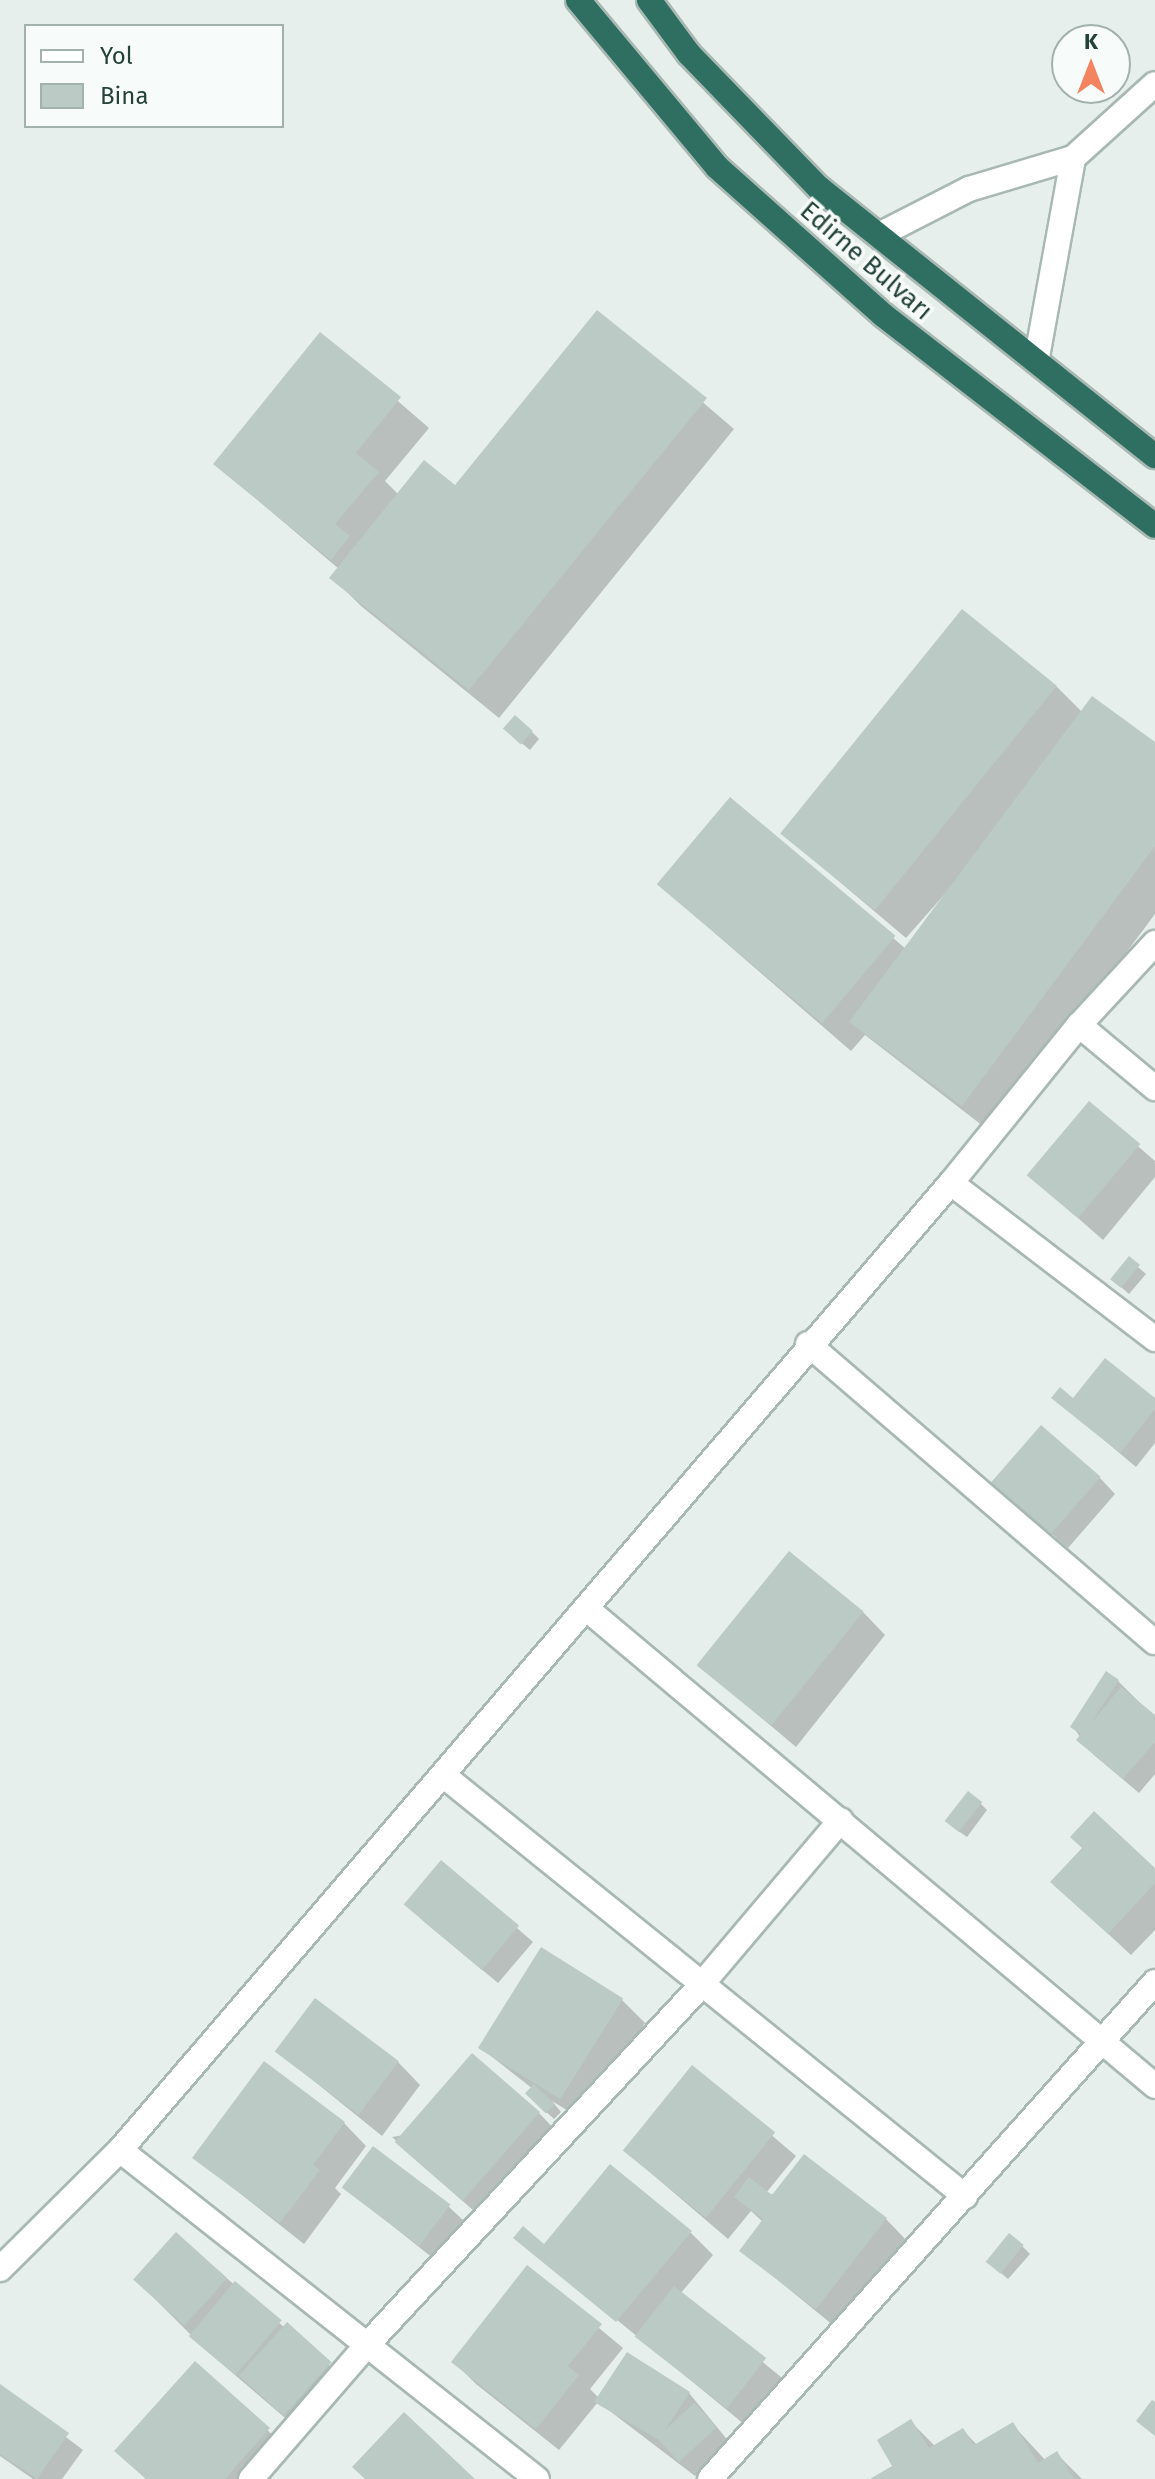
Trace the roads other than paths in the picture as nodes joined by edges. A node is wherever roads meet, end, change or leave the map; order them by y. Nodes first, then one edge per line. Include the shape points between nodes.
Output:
1 (578, 0) edge
2 (649, 0) edge
3 (1155, 84) edge
4 (1073, 158) junction
5 (881, 234) junction
6 (1037, 357) junction
7 (1155, 456) edge
8 (1155, 526) edge
9 (1155, 943) edge
10 (1079, 1025) junction
11 (1155, 1088) edge
12 (951, 1183) junction
13 (1155, 1339) edge
14 (808, 1344) junction
15 (587, 1609) junction
16 (1155, 1642) edge
17 (443, 1775) junction
18 (841, 1820) junction
19 (1155, 1982) edge
20 (701, 1985) junction
21 (1103, 2042) junction
22 (1155, 2086) edge
23 (120, 2150) junction
24 (965, 2196) junction
25 (0, 2269) edge
26 (367, 2345) junction
27 (251, 2479) edge
28 (537, 2479) edge
29 (710, 2479) edge

1 - 8 highway, Edirne Bulvarı via 717,167 883,315
2 - 5 highway, Edirne Bulvarı via 689,54 819,188
3 - 4 street
4 - 5 street via 969,189
4 - 6 street
5 - 6 highway, Edirne Bulvarı
6 - 7 highway, Edirne Bulvarı
9 - 10 street
10 - 11 street
10 - 12 street
12 - 13 street
12 - 14 street
14 - 15 street
14 - 16 street
15 - 17 street
15 - 18 street
17 - 20 street
17 - 23 street
18 - 20 street
18 - 21 street
19 - 21 street
20 - 24 street
20 - 26 street
21 - 22 street
21 - 24 street
23 - 25 street
23 - 26 street
24 - 29 street
26 - 27 street
26 - 28 street

